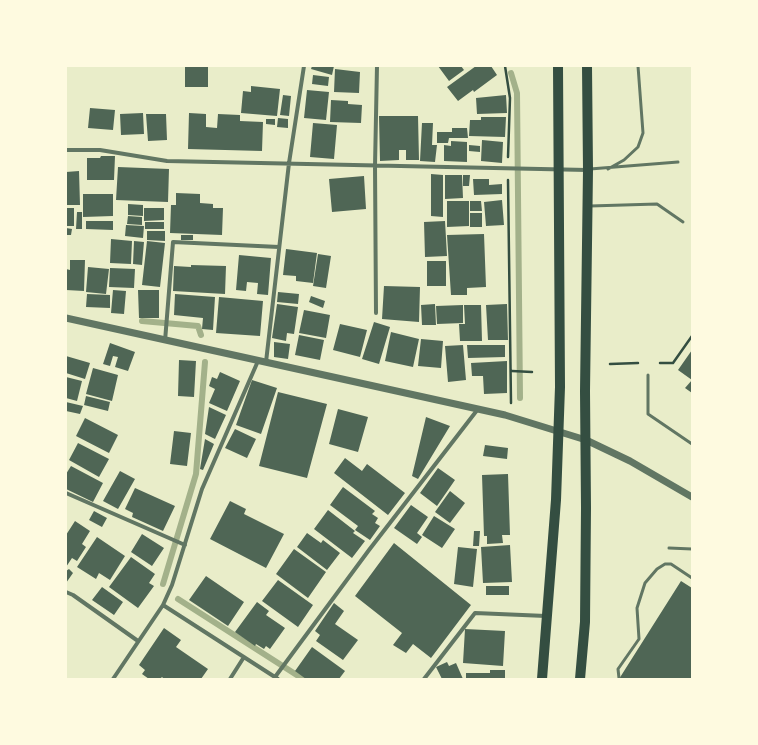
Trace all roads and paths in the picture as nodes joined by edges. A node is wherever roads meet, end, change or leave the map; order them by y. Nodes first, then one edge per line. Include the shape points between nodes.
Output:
1 (304, 66) edge
2 (377, 66) edge
3 (505, 66) edge
4 (558, 66) edge
5 (587, 66) edge
6 (638, 66) edge
7 (66, 150) edge
8 (678, 162) dead end
9 (289, 163) junction
10 (374, 166) junction
11 (508, 169) junction
12 (608, 169) junction
13 (559, 170) junction
14 (588, 170) junction
15 (588, 206) junction
16 (683, 222) dead end
17 (279, 248) junction
18 (376, 313) dead end
19 (66, 318) edge
20 (692, 336) edge
21 (165, 341) junction
22 (258, 361) junction
23 (266, 363) junction
24 (638, 363) dead end
25 (660, 363) dead end
26 (610, 364) dead end
27 (514, 371) junction
28 (532, 372) dead end
29 (648, 375) dead end
30 (478, 409) junction
31 (511, 417) junction
32 (559, 431) junction
33 (586, 440) junction
34 (692, 444) edge
35 (66, 493) edge
36 (692, 497) edge
37 (185, 545) junction
38 (669, 548) dead end
39 (692, 549) edge
40 (692, 578) edge
41 (66, 592) edge
42 (163, 605) junction
43 (546, 616) junction
44 (138, 641) junction
45 (244, 657) junction
46 (276, 678) edge
47 (619, 678) edge
48 (112, 679) edge
49 (230, 679) edge
50 (424, 679) edge
51 (542, 679) edge
52 (580, 679) edge

1 - 9 street
2 - 10 street
3 - 11 path via 510,98
4 - 13 main road
5 - 14 main road
6 - 12 lane via 643,133 638,147 624,160
7 - 9 street via 100,150 167,161
8 - 12 lane
9 - 10 street
9 - 17 street
10 - 11 street
10 - 18 street
11 - 13 street
11 - 27 path
12 - 14 lane
13 - 14 street
13 - 32 main road
14 - 15 main road
15 - 16 lane via 657,204
15 - 33 main road
17 - 21 street via 173,242
17 - 23 street
19 - 21 street
20 - 25 path via 673,363
21 - 22 street
22 - 23 street
22 - 37 street via 202,489
23 - 30 street
24 - 26 path
27 - 28 path
27 - 31 path
29 - 34 lane via 648,414
30 - 31 street
30 - 46 street
31 - 32 street
32 - 33 street
32 - 43 main road
33 - 36 street via 630,460
33 - 52 main road via 584,622
35 - 37 street
37 - 42 street
38 - 39 lane
40 - 47 lane via 671,564 665,564 645,583 637,608 639,639 618,669
41 - 44 street
42 - 44 street
42 - 45 street
43 - 50 street via 475,614
43 - 51 main road
44 - 48 street
45 - 46 street
45 - 49 street

